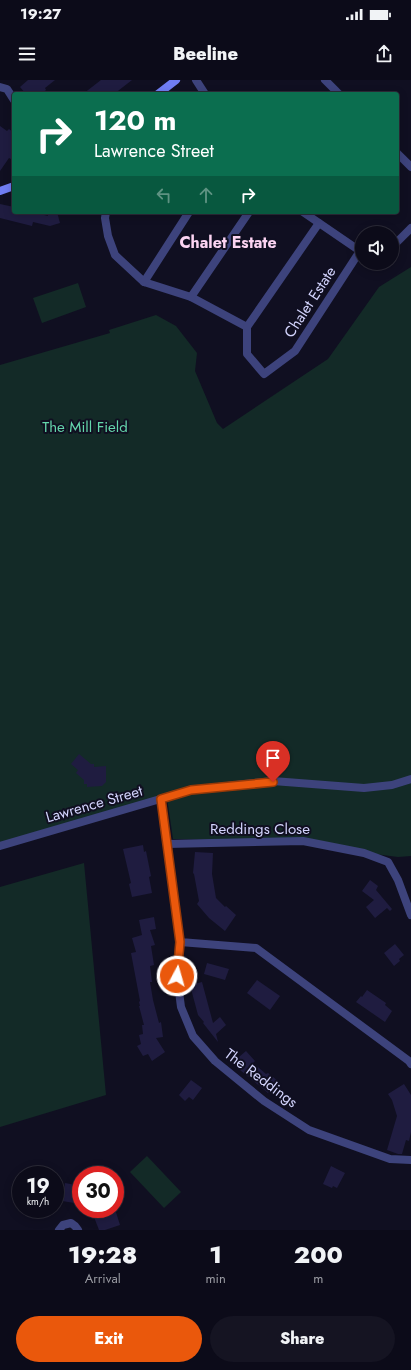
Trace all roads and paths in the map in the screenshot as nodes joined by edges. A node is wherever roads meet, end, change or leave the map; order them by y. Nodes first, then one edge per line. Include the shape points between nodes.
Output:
1 (176, 80) edge
2 (196, 80) edge
3 (325, 80) edge
4 (0, 87) edge
5 (161, 92) edge
6 (203, 92) edge
7 (337, 92) edge
8 (12, 95) edge
9 (399, 154) edge
10 (411, 167) edge
11 (12, 187) edge
12 (0, 191) edge
13 (106, 214) edge
14 (189, 214) edge
15 (248, 214) edge
16 (306, 214) edge
17 (319, 223) junction
18 (411, 228) edge
19 (399, 240) edge
20 (355, 247) edge
21 (355, 260) edge
22 (144, 282) junction
23 (191, 297) junction
24 (247, 327) junction
25 (411, 779) edge
26 (161, 799) junction
27 (167, 844) junction
28 (0, 846) edge
29 (411, 915) edge
30 (180, 942) junction
31 (411, 1064) edge
32 (411, 1160) edge
33 (59, 1230) edge
34 (78, 1230) edge

1 - 5 main road
2 - 6 street
3 - 7 street
4 - 8 street via 7,89
9 - 10 street
11 - 12 main road
13 - 22 street via 108,236 115,255
14 - 22 street
15 - 23 street
16 - 17 street, Chalet Estate
17 - 20 street, Chalet Estate
17 - 24 street
18 - 19 street
21 - 24 street, Chalet Estate via 295,351 264,374 247,354
22 - 23 street
23 - 24 street
25 - 26 street, Lawrence Street via 392,785 364,788 273,782 191,790
26 - 27 street, The Reddings
26 - 28 street, Lawrence Street
27 - 29 street, Reddings Close via 303,841 364,853 388,862 398,880
27 - 30 street, The Reddings
30 - 31 street via 256,948
30 - 32 street, The Reddings via 177,976 181,1007 193,1036 215,1061 264,1101 309,1130 390,1159
33 - 34 street via 63,1225 71,1223

